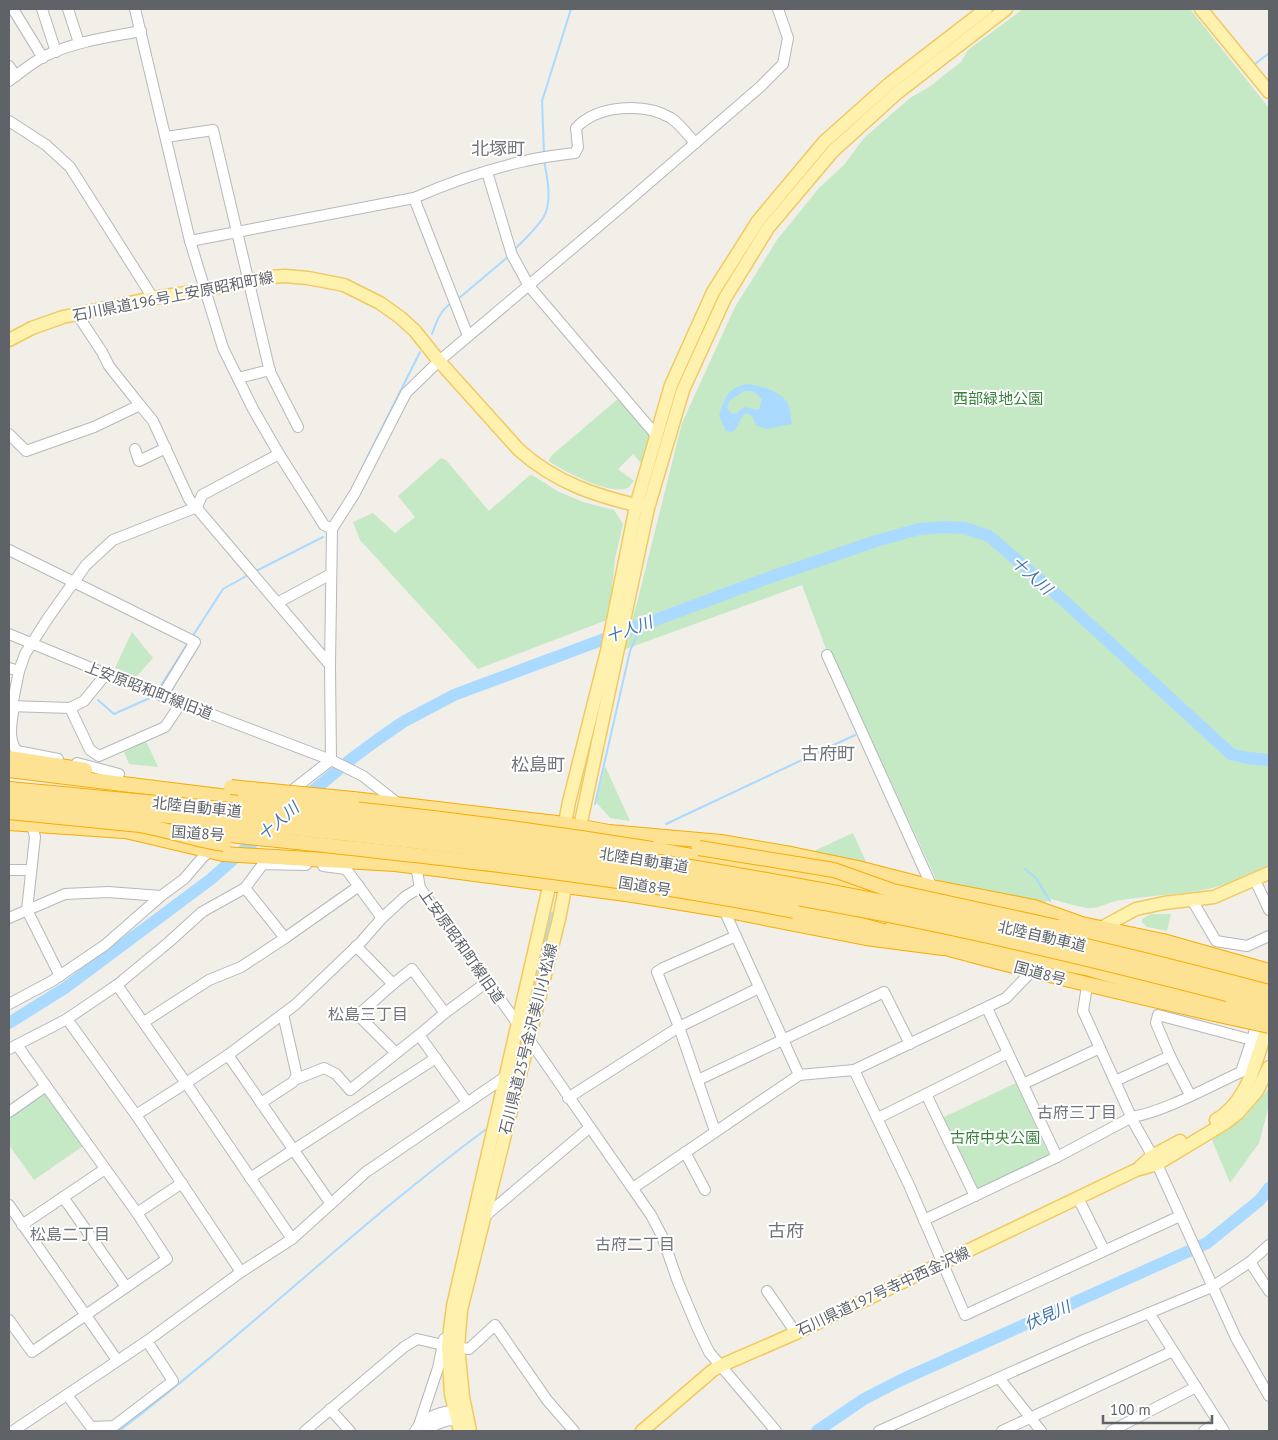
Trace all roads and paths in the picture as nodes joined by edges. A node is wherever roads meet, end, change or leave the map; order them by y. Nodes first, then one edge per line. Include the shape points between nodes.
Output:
1 (13, 9) edge
2 (42, 9) edge
3 (68, 9) edge
4 (135, 9) edge
5 (778, 9) edge
6 (1006, 9) edge
7 (1202, 9) edge
8 (986, 12) edge
9 (141, 30) junction
10 (79, 43) junction
11 (56, 52) junction
12 (43, 58) junction
13 (9, 66) edge
14 (12, 79) edge
15 (1269, 92) edge
16 (9, 121) edge
17 (166, 137) junction
18 (696, 143) junction
19 (487, 172) junction
20 (414, 198) junction
21 (238, 232) junction
22 (190, 241) junction
23 (248, 281) junction
24 (529, 286) junction
25 (205, 290) junction
26 (153, 298) junction
27 (77, 314) junction
28 (468, 336) junction
29 (9, 340) edge
30 (439, 361) junction
31 (270, 370) junction
32 (238, 378) junction
33 (140, 405) junction
34 (298, 427) dead end
35 (9, 434) edge
36 (656, 435) junction
37 (166, 448) junction
38 (135, 449) dead end
39 (279, 454) junction
40 (197, 507) junction
41 (642, 507) junction
42 (332, 528) junction
43 (9, 550) edge
44 (331, 574) junction
45 (73, 583) junction
46 (277, 602) junction
47 (9, 634) edge
48 (32, 643) junction
49 (612, 649) junction
50 (827, 655) dead end
51 (330, 665) junction
52 (14, 670) edge
53 (106, 674) junction
54 (162, 696) junction
55 (182, 703) junction
56 (11, 706) edge
57 (70, 708) junction
58 (9, 737) edge
59 (9, 758) edge
60 (331, 760) junction
61 (9, 765) edge
62 (71, 768) junction
63 (9, 770) edge
64 (119, 774) junction
65 (9, 789) edge
66 (9, 801) edge
67 (399, 804) junction
68 (9, 820) edge
69 (32, 824) junction
70 (565, 824) junction
71 (580, 827) junction
72 (130, 832) junction
73 (636, 834) junction
74 (217, 853) junction
75 (259, 859) junction
76 (395, 864) junction
77 (416, 866) junction
78 (9, 870) edge
79 (31, 870) junction
80 (1269, 873) edge
81 (1255, 880) junction
82 (549, 884) junction
83 (359, 886) junction
84 (565, 886) junction
85 (932, 887) junction
86 (245, 888) junction
87 (420, 888) junction
88 (161, 896) junction
89 (1192, 900) junction
90 (27, 910) junction
91 (724, 910) junction
92 (1269, 910) edge
93 (9, 918) edge
94 (382, 918) junction
95 (851, 922) junction
96 (1079, 923) junction
97 (1101, 928) junction
98 (736, 936) junction
99 (1269, 936) edge
100 (285, 938) junction
101 (356, 946) junction
102 (944, 948) junction
103 (1159, 950) junction
104 (1243, 969) junction
105 (1034, 970) junction
106 (1269, 971) edge
107 (60, 976) junction
108 (1120, 978) junction
109 (487, 982) junction
110 (1269, 982) edge
111 (393, 984) junction
112 (117, 985) junction
113 (1087, 986) junction
114 (759, 988) junction
115 (1269, 992) edge
116 (9, 1004) edge
117 (1269, 1005) edge
118 (988, 1008) junction
119 (1230, 1011) junction
120 (445, 1013) junction
121 (283, 1014) junction
122 (1269, 1016) edge
123 (67, 1019) junction
124 (1269, 1020) edge
125 (144, 1022) junction
126 (518, 1024) junction
127 (1269, 1026) edge
128 (679, 1027) junction
129 (419, 1035) junction
130 (528, 1038) junction
131 (783, 1040) junction
132 (1252, 1040) junction
133 (910, 1044) junction
134 (13, 1047) edge
135 (1100, 1048) junction
136 (396, 1053) junction
137 (1008, 1053) junction
138 (228, 1055) junction
139 (1170, 1056) junction
140 (436, 1058) junction
141 (1269, 1067) edge
142 (854, 1070) junction
143 (799, 1075) junction
144 (505, 1077) junction
145 (294, 1080) junction
146 (698, 1080) junction
147 (1115, 1081) junction
148 (186, 1083) junction
149 (1023, 1084) junction
150 (46, 1086) junction
151 (926, 1094) junction
152 (1190, 1095) junction
153 (568, 1098) junction
154 (467, 1102) junction
155 (261, 1103) junction
156 (9, 1112) edge
157 (136, 1115) junction
158 (1132, 1117) junction
159 (878, 1118) junction
160 (590, 1128) junction
161 (716, 1131) junction
162 (293, 1149) junction
163 (685, 1152) junction
164 (1057, 1157) junction
165 (1155, 1160) junction
166 (105, 1169) junction
167 (250, 1178) junction
168 (182, 1183) junction
169 (633, 1188) junction
170 (705, 1190) dead end
171 (975, 1196) junction
172 (63, 1197) junction
173 (1078, 1198) junction
174 (331, 1204) junction
175 (9, 1205) edge
176 (137, 1213) junction
177 (484, 1218) junction
178 (1181, 1219) junction
179 (924, 1220) junction
180 (22, 1224) junction
181 (292, 1239) junction
182 (1269, 1245) edge
183 (1104, 1250) junction
184 (1250, 1262) junction
185 (942, 1263) junction
186 (241, 1272) junction
187 (1212, 1286) junction
188 (126, 1287) junction
189 (767, 1291) dead end
190 (1269, 1291) edge
191 (1149, 1313) junction
192 (85, 1315) junction
193 (9, 1320) edge
194 (796, 1333) junction
195 (147, 1341) junction
196 (449, 1346) junction
197 (1173, 1351) junction
198 (117, 1360) junction
199 (720, 1366) junction
200 (1000, 1378) junction
201 (1196, 1387) junction
202 (67, 1395) junction
203 (1269, 1396) edge
204 (330, 1409) junction
205 (460, 1417) edge
206 (1031, 1418) junction
207 (1221, 1427) edge
208 (420, 1429) edge
209 (649, 1429) edge
210 (13, 1431) edge
211 (305, 1431) edge
212 (350, 1431) edge
213 (470, 1431) edge
214 (574, 1431) edge
215 (776, 1431) edge
216 (879, 1431) edge
217 (1002, 1431) edge
218 (1041, 1431) edge
219 (1111, 1431) edge
220 (1204, 1431) edge

1 - 12 street
2 - 11 street
3 - 10 street
4 - 9 street
5 - 18 street via 788,38 783,64
6 - 8 main road
7 - 15 main road
8 - 36 main road via 889,84 824,142 758,221 713,292 672,385
8 - 41 main road via 833,150 768,228 724,298 683,390
9 - 10 street
9 - 17 street
10 - 11 street
11 - 12 street
12 - 14 street
13 - 14 street
16 - 26 street via 46,145 70,167
17 - 21 street via 214,130
17 - 22 street
18 - 19 street via 675,122 661,114 633,108 606,112 582,122 576,128 578,148 575,153 526,160
18 - 24 street
19 - 20 street
19 - 24 street via 512,254
20 - 21 street
20 - 28 street
21 - 22 street
21 - 23 street
22 - 25 street
23 - 25 main road, 石川県道196号上安原昭和町線
23 - 30 main road, 石川県道196号上安原昭和町線 via 285,276 344,285 402,318
23 - 31 street
24 - 28 street
24 - 36 street
25 - 26 main road, 石川県道196号上安原昭和町線
25 - 32 street via 223,348
26 - 27 main road, 石川県道196号上安原昭和町線
27 - 29 main road, 石川県道196号上安原昭和町線 via 47,322
27 - 33 street via 112,371
28 - 30 street
30 - 41 main road, 石川県道196号上安原昭和町線 via 533,463 562,481
30 - 42 street via 406,393 355,493
31 - 32 street
31 - 34 street
32 - 39 street
33 - 35 street via 94,427 26,450
33 - 37 street
36 - 41 main road
37 - 38 street via 139,461
37 - 40 street via 189,499
39 - 40 street via 202,495
39 - 42 street via 324,525
40 - 45 street via 113,540 86,565
40 - 46 street
41 - 49 main road
42 - 44 street
43 - 45 street
44 - 46 street
44 - 51 street
45 - 48 street
45 - 54 street via 190,640
46 - 51 street
47 - 48 street, 上安原昭和町線旧道
48 - 52 street
48 - 53 street, 上安原昭和町線旧道
49 - 70 main road, 石川県道25号金沢美川小松線
49 - 71 main road, 石川県道25号金沢美川小松線
50 - 85 street
51 - 60 street
52 - 56 street
53 - 54 street, 上安原昭和町線旧道
53 - 57 street via 84,701
54 - 55 street, 上安原昭和町線旧道
55 - 57 street via 165,728 99,756 90,750
55 - 60 street, 上安原昭和町線旧道
56 - 57 street
56 - 58 street
56 - 64 street via 11,737 17,751
59 - 62 highway
60 - 67 street, 上安原昭和町線旧道 via 355,771
60 - 74 street
61 - 62 highway
62 - 64 highway
63 - 96 highway, bridge via 539,832 853,884 899,896
64 - 67 highway, bridge
65 - 115 highway, 北陸自動車道, bridge via 444,833 710,870 900,904
66 - 117 highway, 北陸自動車道, bridge via 452,846 713,884 969,932
67 - 70 highway
67 - 77 street, 上安原昭和町線旧道
68 - 69 highway, 国道8号
68 - 76 highway, bridge via 140,825 206,842 337,854
69 - 72 highway, 国道8号
69 - 79 street via 35,837
70 - 71 highway
70 - 82 main road, 石川県道25号金沢美川小松線
71 - 73 highway
71 - 84 main road, 石川県道25号金沢美川小松線
72 - 74 highway
72 - 95 highway, 国道8号, bridge via 211,833 427,856 732,899
73 - 85 highway via 721,842 791,854
73 - 103 highway, bridge via 834,870 894,891
74 - 75 highway
74 - 88 street via 203,857 184,879
75 - 76 highway
75 - 83 street via 346,869
75 - 86 street
76 - 77 highway
77 - 82 highway
77 - 87 street, 上安原昭和町線旧道
78 - 79 street
79 - 90 street
80 - 81 main road
81 - 89 main road via 1214,897
81 - 92 street
82 - 84 highway
82 - 126 main road, 石川県道25号金沢美川小松線
83 - 94 street
83 - 100 street
84 - 91 highway
84 - 130 main road, 石川県道25号金沢美川小松線
85 - 96 highway via 1034,907
86 - 100 street
86 - 112 street via 202,912
87 - 94 street
87 - 109 street, 上安原昭和町線旧道
88 - 90 street via 108,892 65,894
88 - 107 street via 105,945
89 - 97 main road via 1136,909
89 - 99 street via 1216,941 1247,946
90 - 93 street
90 - 107 street
91 - 98 street
91 - 102 highway via 866,938
94 - 101 street
95 - 102 highway, 国道8号
95 - 108 highway via 1090,969
96 - 97 highway
97 - 103 highway
97 - 104 highway via 1164,941
98 - 114 street
98 - 128 street via 657,972
100 - 125 street via 241,967 209,980
101 - 111 street
101 - 121 street
102 - 105 highway, 国道8号
103 - 104 highway
104 - 106 highway
104 - 110 highway
105 - 113 highway, 国道8号
105 - 118 street via 1006,998
107 - 116 street
108 - 113 highway via 1102,977
108 - 119 highway
109 - 120 street
109 - 126 street, 上安原昭和町線旧道
110 - 132 street
111 - 120 street via 412,969
111 - 136 street via 358,1015
112 - 123 street
112 - 125 street
113 - 119 highway, 国道8号
113 - 135 street via 1083,1011
114 - 128 street
114 - 131 street
118 - 133 street
118 - 137 street
119 - 122 highway, bridge
119 - 127 highway, 国道8号, bridge
120 - 129 street
121 - 138 street
121 - 145 street via 297,1076
123 - 134 street
123 - 157 street
124 - 165 main road, 石川県道197号寺中西金沢線 via 1248,1082 1236,1101 1221,1117
125 - 148 street
126 - 130 street, 上安原昭和町線旧道
126 - 144 main road, 石川県道25号金沢美川小松線
128 - 146 street
128 - 153 street
129 - 136 street
129 - 140 street
130 - 153 street, 上安原昭和町線旧道
130 - 177 main road, 石川県道25号金沢美川小松線
131 - 133 street via 884,992
131 - 143 street
131 - 146 street
132 - 139 street via 1158,1015 1156,1023
132 - 152 street via 1241,1072
133 - 142 street
134 - 150 street
135 - 147 street
135 - 149 street
136 - 145 street via 350,1090 336,1074 324,1068
137 - 149 street
137 - 151 street
138 - 148 street
138 - 155 street
139 - 147 street
139 - 152 street
140 - 154 street
140 - 162 street
141 - 165 main road, 石川県道197号寺中西金沢線 via 1257,1091 1225,1124
142 - 143 street
142 - 159 street
143 - 161 street
144 - 154 street
144 - 196 main road, 石川県道25号金沢美川小松線 via 453,1306
145 - 155 street
146 - 161 street
147 - 158 street
148 - 157 street
148 - 167 street
149 - 164 street
150 - 156 street
150 - 166 street
151 - 159 street
151 - 171 street
152 - 158 street
153 - 160 street, 上安原昭和町線旧道
154 - 174 street via 366,1172
155 - 162 street
157 - 168 street
158 - 164 street
158 - 165 street
159 - 179 street
160 - 169 street, 上安原昭和町線旧道
160 - 177 street
161 - 163 street
162 - 167 street
162 - 174 street
163 - 169 street
163 - 170 street
164 - 171 street
165 - 173 main road, 石川県道197号寺中西金沢線
165 - 178 street
166 - 172 street
166 - 176 street
167 - 181 street
168 - 176 street
168 - 186 street
169 - 199 street, 上安原昭和町線旧道 via 662,1236 697,1327
171 - 179 street
172 - 180 street
172 - 188 street
173 - 183 street
173 - 185 main road, 石川県道197号寺中西金沢線
174 - 181 street
175 - 180 street
176 - 188 street via 167,1259
177 - 196 main road, 石川県道25号金沢美川小松線
178 - 183 street
178 - 187 street
179 - 185 street
180 - 192 street
181 - 186 street
182 - 184 street
183 - 185 street via 965,1315
184 - 187 street
184 - 190 street
185 - 194 main road, 石川県道197号寺中西金沢線
186 - 195 street
187 - 191 street
187 - 203 street via 1236,1338
188 - 192 street
189 - 194 street
191 - 197 street
191 - 200 street
192 - 193 street via 32,1352
192 - 198 street
194 - 199 main road, 石川県道197号寺中西金沢線
195 - 198 street
195 - 202 street via 173,1381 114,1426 91,1427
196 - 204 street via 417,1339
196 - 205 main road, 石川県道25号金沢美川小松線 via 452,1394
196 - 208 street via 438,1368
196 - 214 street via 469,1349 495,1325 547,1400
197 - 201 street
197 - 206 street
198 - 202 street
199 - 209 main road, 石川県道197号寺中西金沢線
199 - 215 street, 上安原昭和町線旧道
200 - 206 street
200 - 216 street
201 - 207 street
201 - 219 street
202 - 210 street
204 - 211 street
204 - 212 street
205 - 208 street
205 - 213 main road, 石川県道25号金沢美川小松線
206 - 217 street
206 - 218 street
207 - 220 street

